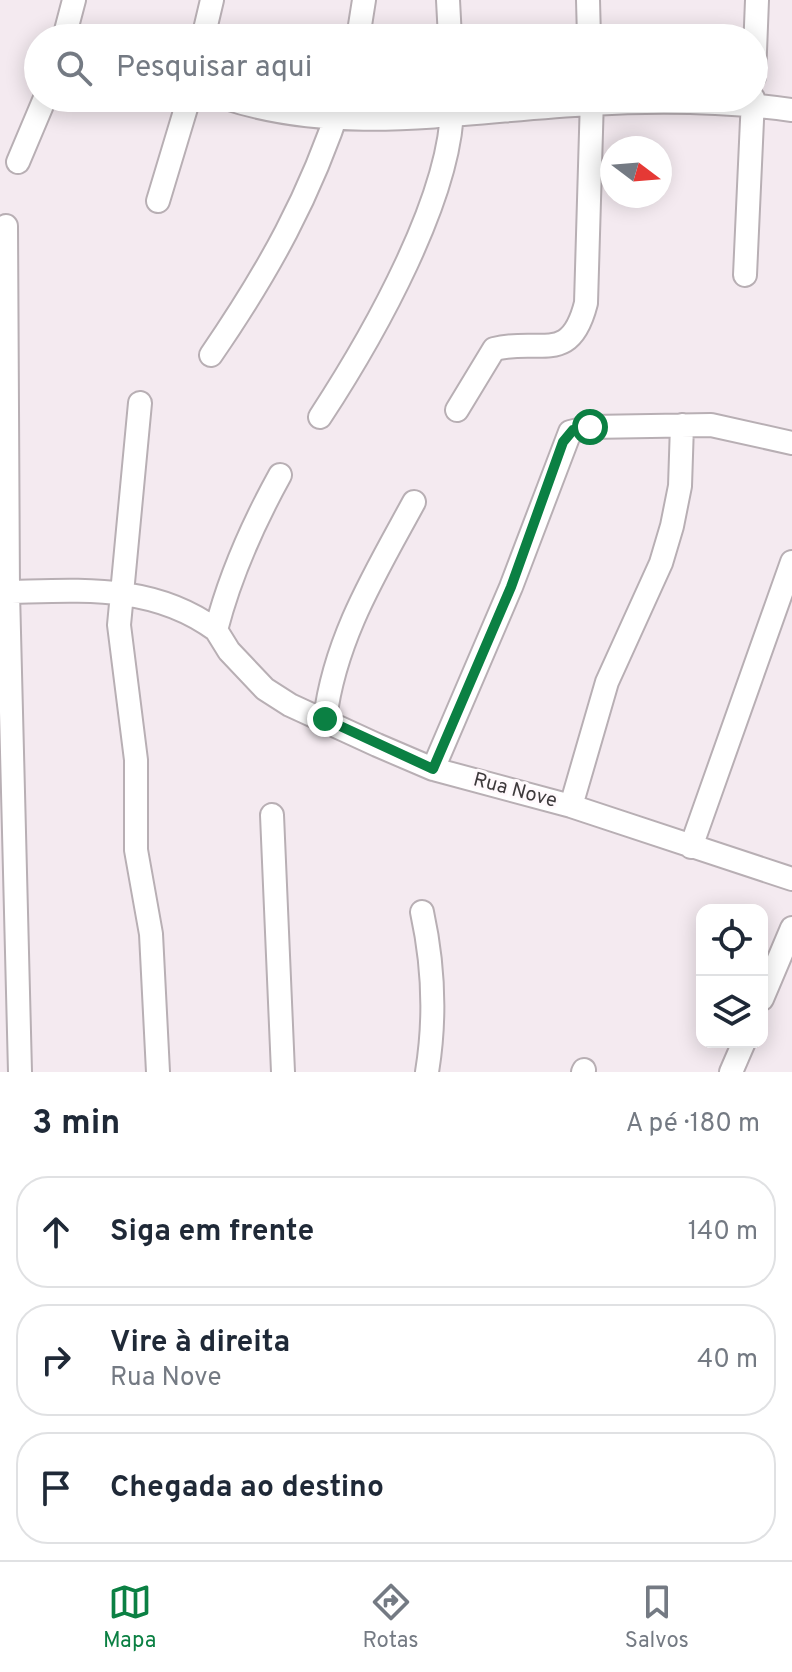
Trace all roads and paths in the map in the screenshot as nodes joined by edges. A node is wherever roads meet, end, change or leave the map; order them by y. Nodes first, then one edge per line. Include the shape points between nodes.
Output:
1 (74, 0) edge
2 (212, 0) edge
3 (364, 0) edge
4 (448, 0) edge
5 (588, 0) edge
6 (757, 0) edge
7 (68, 24) edge
8 (206, 24) edge
9 (360, 24) edge
10 (449, 24) edge
11 (589, 24) edge
12 (756, 24) edge
13 (768, 104) edge
14 (792, 110) edge
15 (39, 112) edge
16 (185, 112) edge
17 (337, 112) edge
18 (452, 112) edge
19 (592, 112) edge
20 (752, 112) edge
21 (18, 162) dead end
22 (158, 201) dead end
23 (6, 226) dead end
24 (745, 275) dead end
25 (211, 355) dead end
26 (140, 403) dead end
27 (457, 410) dead end
28 (320, 417) dead end
29 (682, 425) junction
30 (792, 443) edge
31 (280, 475) dead end
32 (414, 502) dead end
33 (792, 562) edge
34 (122, 591) junction
35 (4, 592) edge
36 (216, 630) junction
37 (325, 719) junction
38 (433, 769) junction
39 (571, 806) junction
40 (272, 815) dead end
41 (691, 847) junction
42 (792, 879) edge
43 (422, 912) dead end
44 (792, 928) edge
45 (768, 985) edge
46 (741, 1048) edge
47 (20, 1072) edge
48 (158, 1072) edge
49 (283, 1072) edge
50 (427, 1072) edge
51 (731, 1072) edge

1 - 7 street
2 - 8 street
3 - 9 street
4 - 10 street
5 - 11 street
6 - 12 street
13 - 14 street
15 - 21 street
16 - 22 street
17 - 25 street via 293,225
18 - 28 street via 438,181 395,291
19 - 27 street via 586,303 579,328 564,342 494,349
20 - 24 street
23 - 35 street
26 - 34 street
29 - 30 street via 711,425
29 - 38 street via 570,432
29 - 39 street via 680,486 672,526 661,563 607,682
31 - 36 street via 225,593
32 - 37 street via 351,620
33 - 41 street
34 - 35 street
34 - 36 street via 190,611
34 - 48 street via 119,625 136,760 136,850 151,934
35 - 47 street
36 - 37 street, Rua Nove via 265,689
37 - 38 street, Rua Nove
38 - 39 street, Rua Nove
39 - 41 street, Rua Nove
40 - 49 street
41 - 42 street, Rua Nove
43 - 50 street via 432,962 434,1028
44 - 45 street
46 - 51 street

